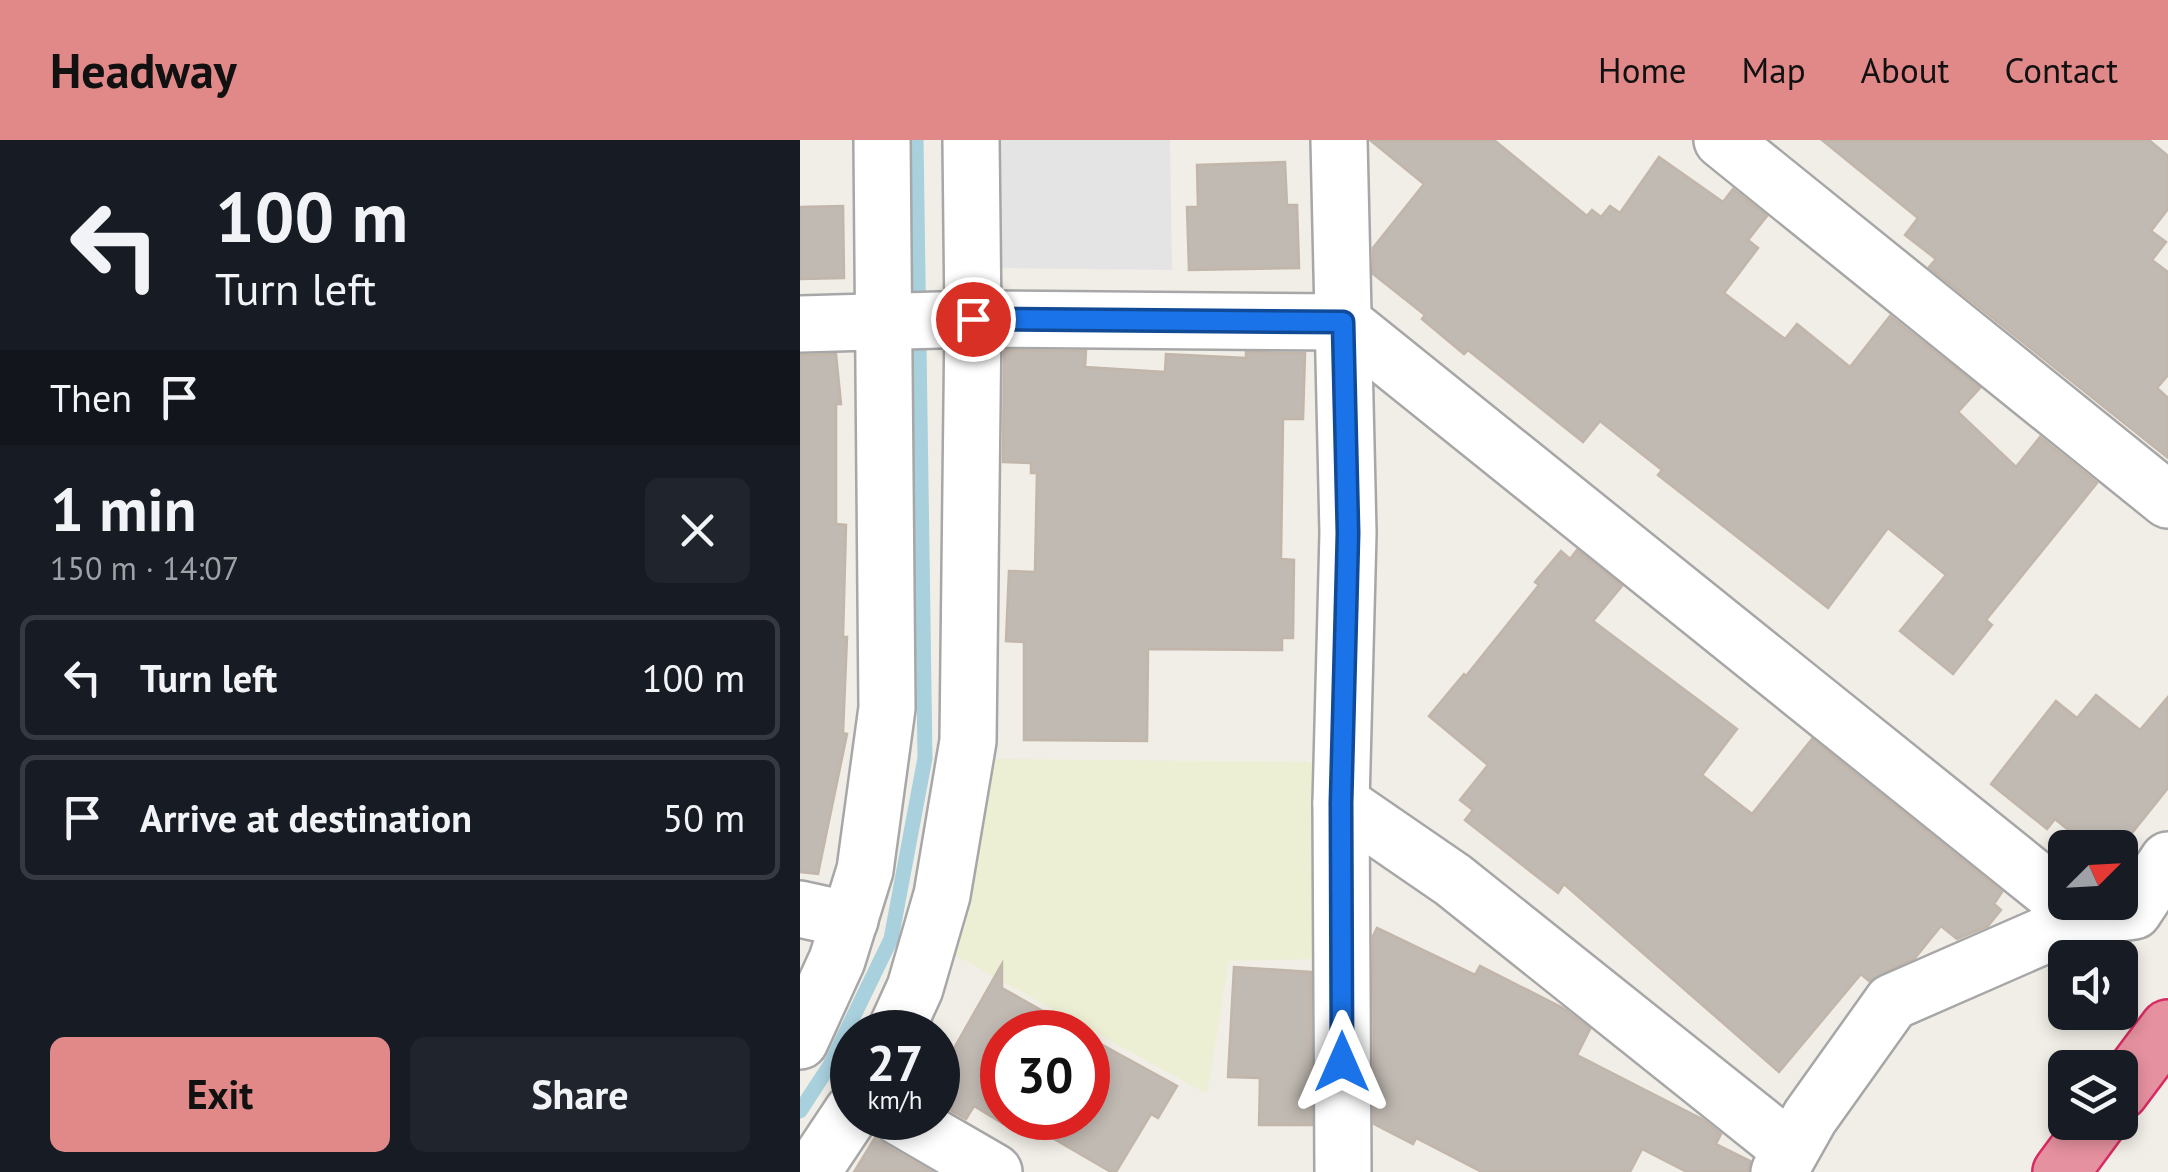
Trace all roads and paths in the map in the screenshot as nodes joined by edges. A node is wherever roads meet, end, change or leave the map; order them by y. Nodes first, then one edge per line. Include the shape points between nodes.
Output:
1 (882, 140) edge
2 (971, 140) edge
3 (1339, 140) edge
4 (1740, 145) edge
5 (973, 319) junction
6 (884, 322) junction
7 (1343, 322) junction
8 (800, 324) edge
9 (2168, 500) edge
10 (1341, 803) junction
11 (2168, 860) edge
12 (2048, 889) edge
13 (2138, 904) edge
14 (825, 915) edge
15 (2079, 920) edge
16 (905, 1010) edge
17 (2168, 1028) edge
18 (800, 1042) edge
19 (2138, 1068) edge
20 (833, 1140) edge
21 (939, 1140) edge
22 (2085, 1140) edge
23 (1785, 1161) edge
24 (812, 1172) edge
25 (994, 1172) edge
26 (1343, 1172) edge
27 (2061, 1172) edge

1 - 6 street
2 - 5 street
3 - 7 street
4 - 9 street
5 - 6 street
5 - 7 street
5 - 16 street via 968,741 942,896
6 - 8 street
6 - 14 street via 888,708 865,870
7 - 10 street via 1348,533
7 - 12 street
10 - 23 street via 1453,880
10 - 26 street
11 - 13 street
14 - 18 street via 837,960
15 - 23 street via 1892,1002
17 - 19 highway
20 - 24 street
21 - 25 street
22 - 27 highway

